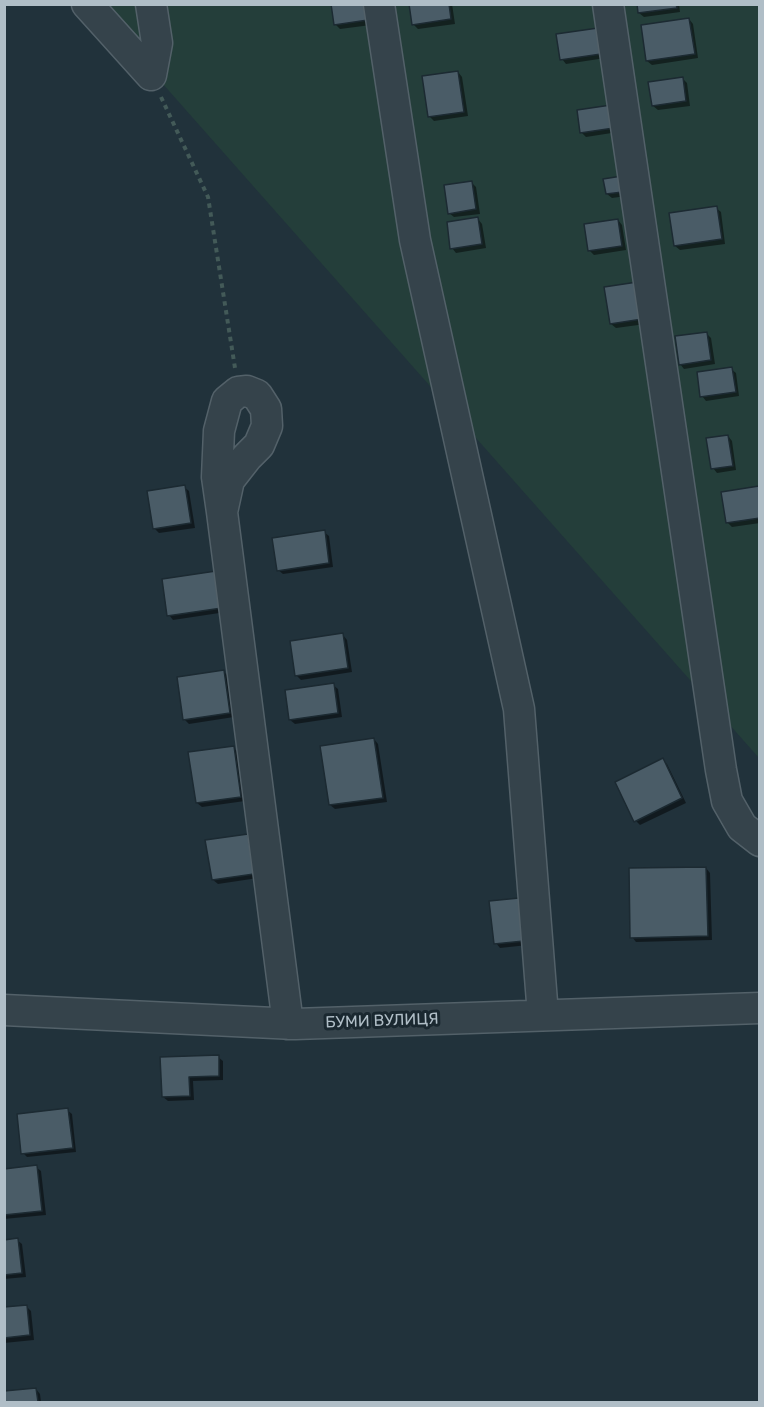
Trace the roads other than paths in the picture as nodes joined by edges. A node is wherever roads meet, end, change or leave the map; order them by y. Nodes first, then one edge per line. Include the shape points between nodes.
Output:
1 (87, 4) edge
2 (151, 4) edge
3 (379, 4) edge
4 (608, 4) edge
5 (222, 512) junction
6 (759, 841) edge
7 (759, 1008) edge
8 (4, 1010) edge
9 (543, 1015) junction
10 (288, 1024) junction

1 - 2 street via 151,75 157,43
3 - 9 street via 415,240 519,709
4 - 6 street via 721,770 727,801 742,827
5 - 5 street via 217,477 219,430 227,401 238,392 247,391 257,395 266,409 267,426 260,445 229,480
5 - 10 street
7 - 9 street, БУМИ ВУЛИЦЯ
8 - 10 street, БУМИ ВУЛИЦЯ
9 - 10 street, БУМИ ВУЛИЦЯ

